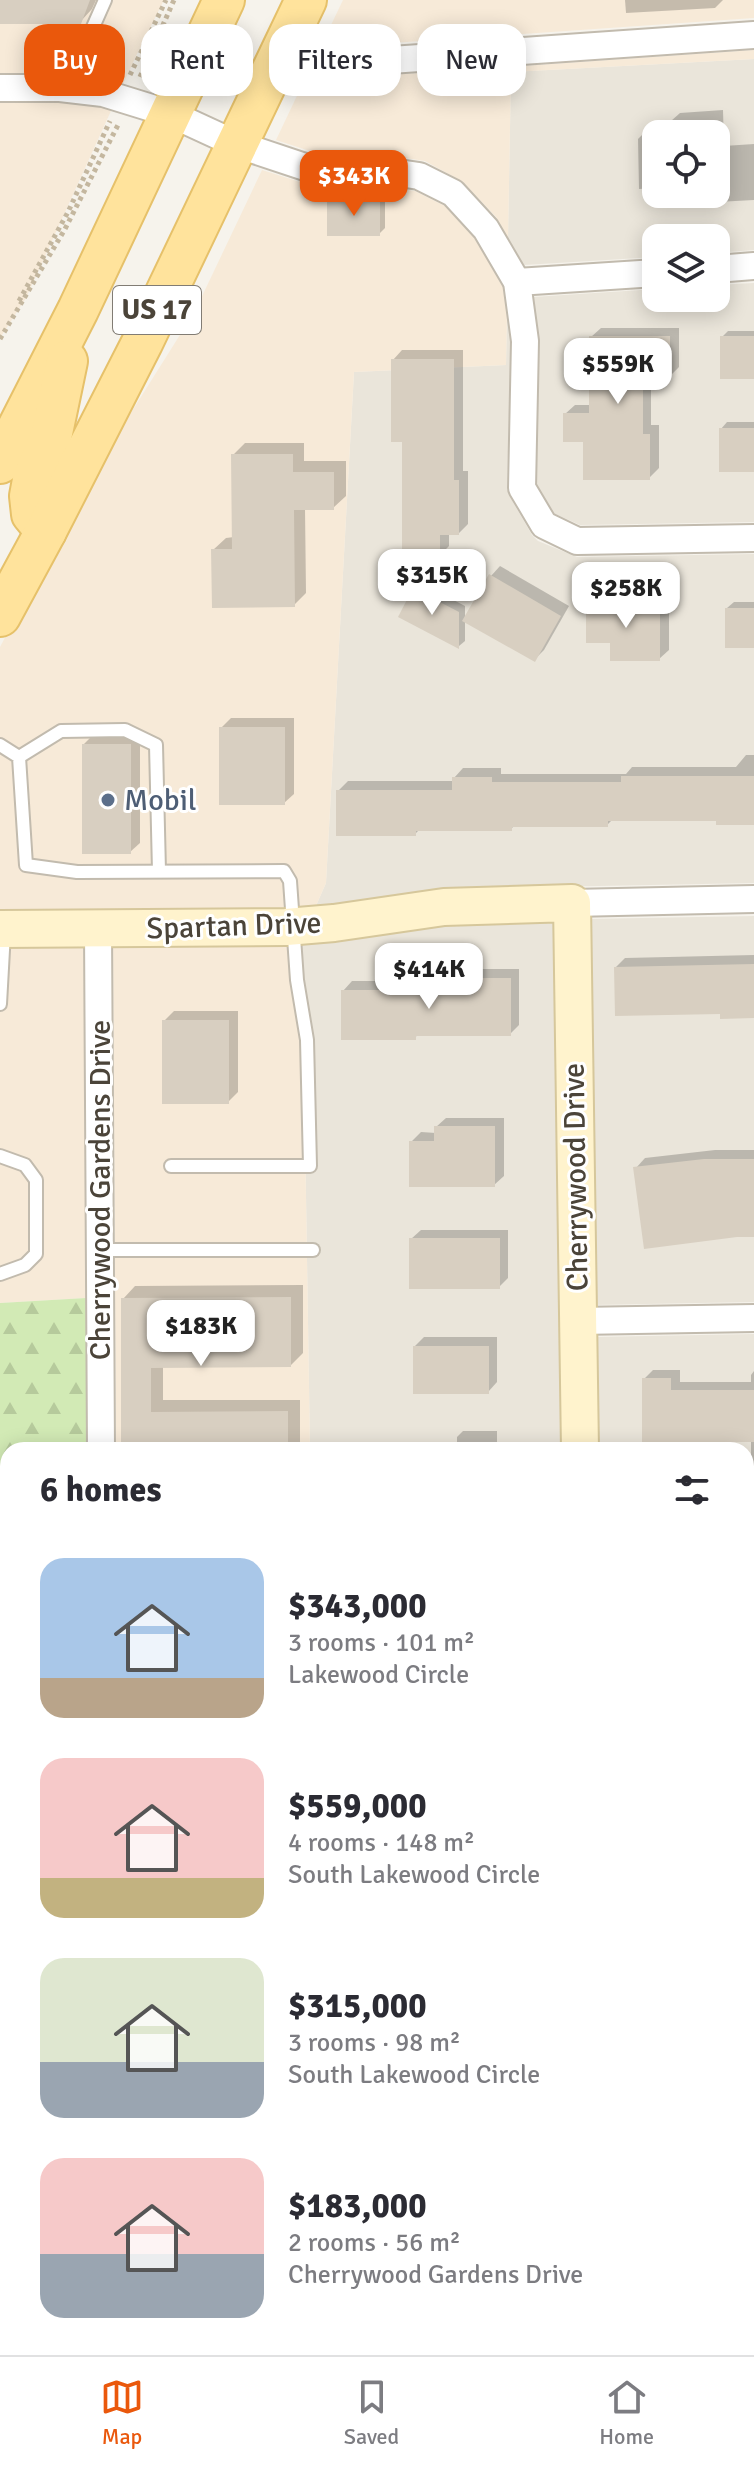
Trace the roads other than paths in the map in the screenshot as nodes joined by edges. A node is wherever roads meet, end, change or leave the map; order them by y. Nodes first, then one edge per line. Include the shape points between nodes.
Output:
1 (105, 0) edge
2 (224, 0) edge
3 (306, 0) edge
4 (94, 24) edge
5 (295, 24) edge
6 (754, 35) edge
7 (401, 59) edge
8 (269, 80) edge
9 (0, 88) edge
10 (24, 88) edge
11 (113, 96) edge
12 (171, 114) junction
13 (236, 144) junction
14 (754, 266) edge
15 (730, 268) edge
16 (642, 274) edge
17 (517, 282) junction
18 (78, 310) junction
19 (0, 463) edge
20 (46, 531) junction
21 (754, 538) edge
22 (0, 616) edge
23 (0, 745) edge
24 (19, 757) junction
25 (159, 871) junction
26 (754, 899) edge
27 (572, 903) junction
28 (293, 926) junction
29 (2, 929) edge
30 (98, 929) junction
31 (0, 1004) edge
32 (0, 1156) edge
33 (171, 1166) dead end
34 (100, 1250) junction
35 (313, 1250) dead end
36 (0, 1274) edge
37 (754, 1318) edge
38 (578, 1321) junction
39 (101, 1442) edge
40 (580, 1442) edge

1 - 4 lane
2 - 12 main road, US 17
3 - 5 main road, US 17
6 - 7 street
8 - 13 main road, US 17
9 - 10 street
11 - 12 street
12 - 13 street
12 - 18 main road, US 17
13 - 17 street via 314,170 419,176 453,193 486,229
13 - 20 main road, US 17
14 - 15 street
16 - 17 street
17 - 21 street via 525,341 522,488 544,525 577,541
18 - 19 main road, US 17
18 - 20 main road via 52,433 30,496 32,514
20 - 22 main road, US 17
23 - 24 lane
24 - 25 lane via 26,865 77,872
24 - 25 lane via 61,731 125,730 156,745
25 - 28 lane via 284,871 290,881
26 - 27 street, Spartan Drive
27 - 28 street, Spartan Drive via 444,907
27 - 38 street, Cherrywood Drive
28 - 30 street, Spartan Drive
28 - 33 lane via 307,1040 310,1166
29 - 30 street, Spartan Drive
29 - 31 lane
30 - 34 street, Cherrywood Gardens Drive
32 - 36 lane via 25,1165 36,1180 36,1254 25,1265
34 - 35 lane
34 - 39 street, Cherrywood Gardens Drive
37 - 38 street
38 - 40 street, Cherrywood Drive

